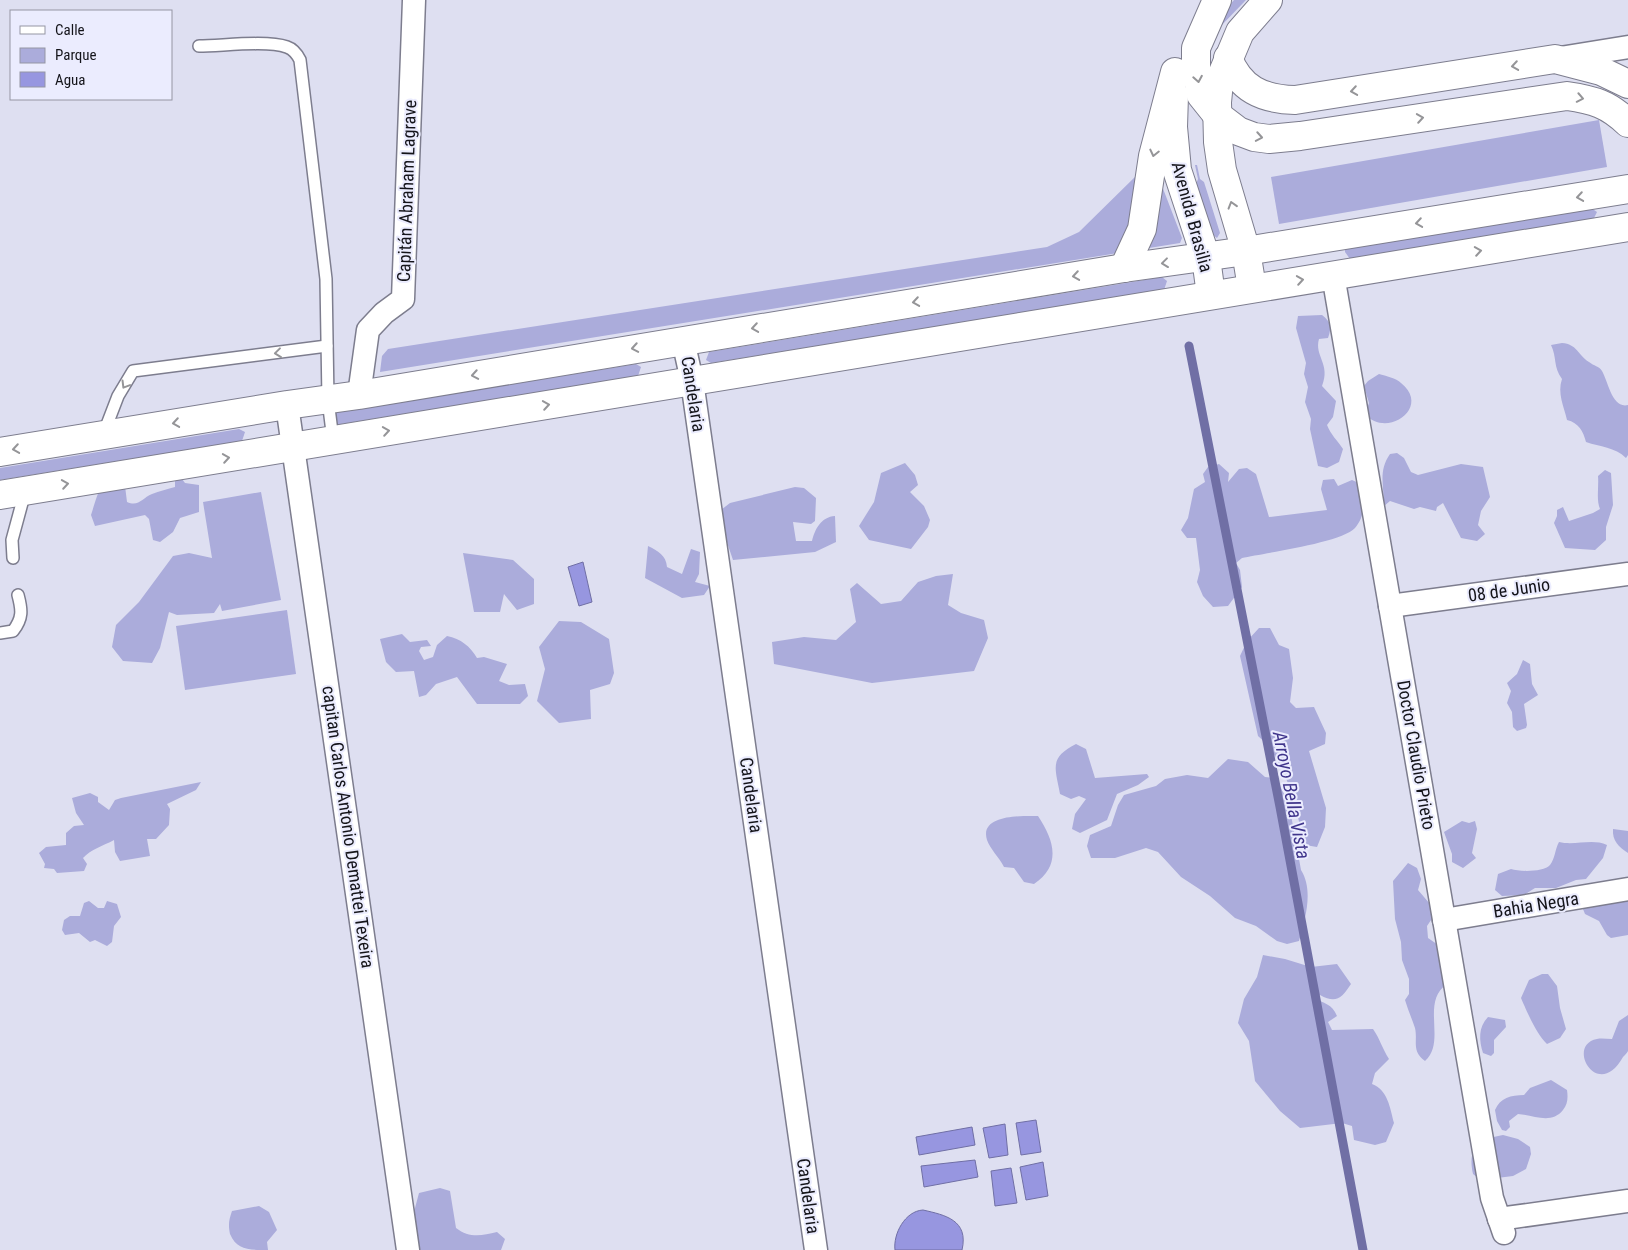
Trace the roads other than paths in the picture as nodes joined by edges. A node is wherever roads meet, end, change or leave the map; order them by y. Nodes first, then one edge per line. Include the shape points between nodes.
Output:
1 (414, 0) edge
2 (1216, 0) edge
3 (1268, 0) edge
4 (199, 46) dead end
5 (1628, 47) edge
6 (1228, 58) junction
7 (1555, 59) junction
8 (1175, 72) junction
9 (1628, 84) edge
10 (1217, 115) junction
11 (1628, 122) edge
12 (1625, 184) edge
13 (1628, 227) edge
14 (1246, 251) junction
15 (1206, 258) junction
16 (1124, 268) junction
17 (1333, 275) junction
18 (1252, 288) junction
19 (1212, 295) junction
20 (683, 340) junction
21 (327, 346) junction
22 (692, 381) junction
23 (359, 395) junction
24 (328, 400) junction
25 (287, 405) junction
26 (103, 435) junction
27 (333, 440) junction
28 (294, 446) junction
29 (0, 452) edge
30 (13, 493) edge
31 (12, 540) junction
32 (0, 543) edge
33 (13, 558) dead end
34 (1628, 574) edge
35 (18, 595) dead end
36 (1390, 606) junction
37 (0, 633) edge
38 (1628, 889) edge
39 (1444, 920) junction
40 (1628, 1201) edge
41 (408, 1250) edge
42 (816, 1250) edge

1 - 23 street, Capitán Abraham Lagrave via 403,299 368,330
2 - 8 main road, Avenida Brasilia via 1192,32
2 -> 10 main road via 1196,48 1196,68 1201,96
3 - 6 main road via 1240,32
4 - 21 lane via 287,47 296,52 300,60 326,279
5 - 7 street
7 -> 6 main road via 1295,100 1270,98 1254,91 1234,73
6 - 10 main road via 1219,82
7 - 9 main road via 1601,71
8 - 15 main road, Avenida Brasilia via 1173,127 1178,170
8 -> 16 main road via 1153,156 1142,229
10 -> 11 main road via 1238,131 1269,139 1567,96 1612,108
14 -> 10 main road via 1222,170
12 -> 14 main road
17 -> 13 main road
14 - 15 main road
14 - 18 main road
15 -> 16 main road
15 - 19 main road, Avenida Brasilia
16 -> 20 main road
18 -> 17 main road
17 - 36 street, Doctor Claudio Prieto
18 - 19 main road
19 - 22 main road
20 - 22 street, Candelaria
20 -> 23 main road
21 - 24 lane
21 -> 26 lane via 133,371 118,396
27 -> 22 main road
22 - 42 street, Candelaria
23 - 24 main road
24 - 25 main road
24 - 27 lane
25 -> 26 main road
25 - 28 street, capitan Carlos Antonio Demattei Texeira
26 -> 29 main road
27 - 28 main road
30 -> 28 main road
28 - 41 street, capitan Carlos Antonio Demattei Texeira
30 - 31 lane
31 - 32 lane
31 - 33 lane
34 - 36 street, 08 de Junio
35 - 37 lane via 23,612 19,624 13,631
36 - 39 street, Doctor Claudio Prieto
38 - 39 street, Bahia Negra
39 - 40 street, Doctor Claudio Prieto via 1492,1198 1502,1226

